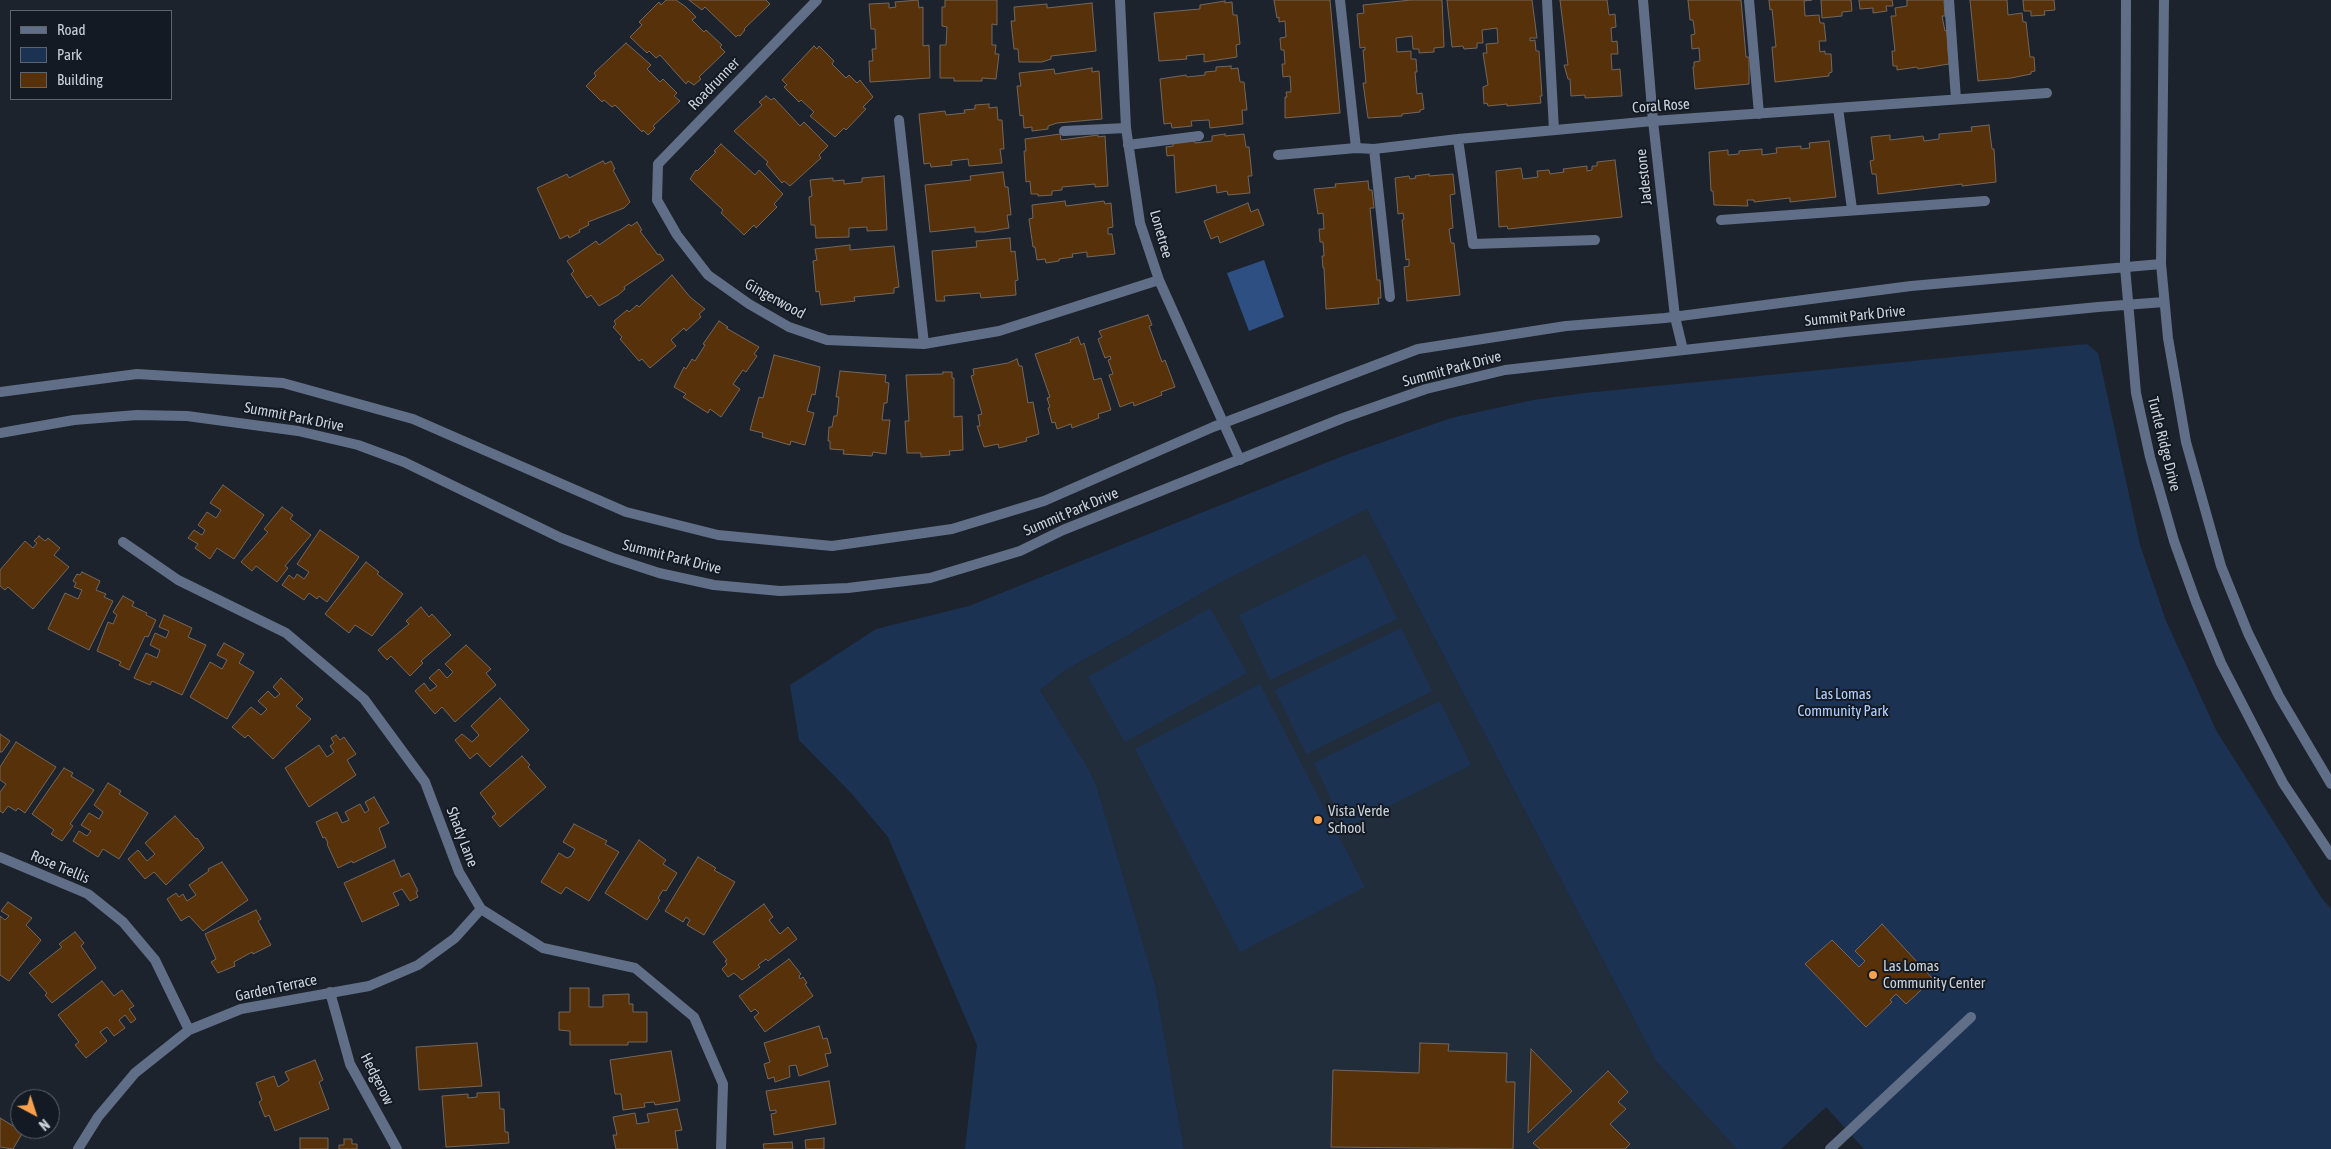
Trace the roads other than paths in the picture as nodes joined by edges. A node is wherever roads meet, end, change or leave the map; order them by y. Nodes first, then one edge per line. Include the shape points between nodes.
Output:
1 (817, 0) edge
2 (1120, 0) edge
3 (1340, 0) edge
4 (1547, 0) edge
5 (1643, 0) edge
6 (1749, 0) edge
7 (1949, 0) edge
8 (2126, 0) edge
9 (2164, 0) edge
10 (2047, 93) dead end
11 (1956, 99) junction
12 (1838, 108) junction
13 (1759, 114) junction
14 (898, 120) dead end
15 (1653, 122) junction
16 (1126, 128) junction
17 (1554, 130) junction
18 (1064, 131) dead end
19 (1199, 136) dead end
20 (1458, 139) junction
21 (1128, 145) junction
22 (1356, 148) junction
23 (1374, 149) junction
24 (1278, 155) dead end
25 (657, 200) joint
26 (1984, 201) dead end
27 (1852, 209) junction
28 (1721, 220) dead end
29 (1595, 240) dead end
30 (2161, 264) junction
31 (2125, 267) junction
32 (1158, 280) junction
33 (1390, 297) dead end
34 (2164, 302) junction
35 (2128, 305) junction
36 (1675, 317) junction
37 (924, 344) junction
38 (1683, 350) junction
39 (0, 392) edge
40 (1223, 423) junction
41 (0, 432) edge
42 (1240, 460) junction
43 (123, 542) dead end
44 (2331, 784) edge
45 (2331, 855) edge
46 (0, 857) edge
47 (481, 908) junction
48 (330, 992) junction
49 (1972, 1017) dead end
50 (189, 1030) junction
51 (78, 1149) edge
52 (397, 1149) edge
53 (721, 1149) edge
54 (1830, 1149) edge

1 - 25 street, Roadrunner via 658,164
2 - 16 street, Lonetree
3 - 22 street
4 - 17 street
5 - 15 street, Jadestone
6 - 13 street
7 - 11 street
8 - 31 street, Turtle Ridge Drive
9 - 30 street, Turtle Ridge Drive
10 - 11 street, Coral Rose
11 - 12 street, Coral Rose
12 - 13 street, Coral Rose
12 - 27 street
13 - 15 street, Coral Rose
14 - 37 street
15 - 17 street, Coral Rose
15 - 36 street, Jadestone
16 - 18 street
16 - 21 street, Lonetree
17 - 20 street, Coral Rose
19 - 21 street
20 - 23 street, Coral Rose
20 - 29 street via 1473,244
21 - 32 street, Lonetree via 1140,223
22 - 23 street, Coral Rose
22 - 24 street, Coral Rose
23 - 33 street
25 - 37 street, Gingerwood via 677,235 708,275 789,327 827,340
26 - 27 street
27 - 28 street
30 - 31 street, Summit Park Drive
30 - 34 street, Turtle Ridge Drive
31 - 35 street, Turtle Ridge Drive
31 - 36 street, Summit Park Drive via 1911,286
32 - 37 street, Gingerwood via 999,331
32 - 40 street, Lonetree
34 - 35 street, Summit Park Drive
34 - 44 street, Turtle Ridge Drive via 2186,442 2221,566 2248,633
35 - 38 street, Summit Park Drive
35 - 45 street, Turtle Ridge Drive via 2136,393 2150,457 2174,541 2196,602 2221,663 2283,783
36 - 38 street, Jadestone
36 - 40 street, Summit Park Drive via 1566,326 1418,350
38 - 42 street, Summit Park Drive via 1505,370 1426,389 1343,418
39 - 40 street, Summit Park Drive via 137,374 283,383 413,419 626,512 718,535 832,546 952,529 1044,501
40 - 42 street, Lonetree
41 - 42 street, Summit Park Drive via 137,414 187,416 298,431 358,445 404,462 508,514 613,558 659,573 714,585 780,590 848,588 930,578 1020,551 1063,530
43 - 47 street, Shady Lane via 178,580 286,633 364,699 425,782 458,872
46 - 50 street, Rose Trellis via 88,894 123,922 155,960
47 - 48 street, Garden Terrace via 455,938 418,965 370,986
47 - 53 street, Shady Lane via 543,948 635,968 694,1017 723,1084
48 - 50 street, Garden Terrace via 241,1009
48 - 52 street, Hedgerow via 350,1064
49 - 54 street
50 - 51 street, Garden Terrace via 136,1073 98,1117

